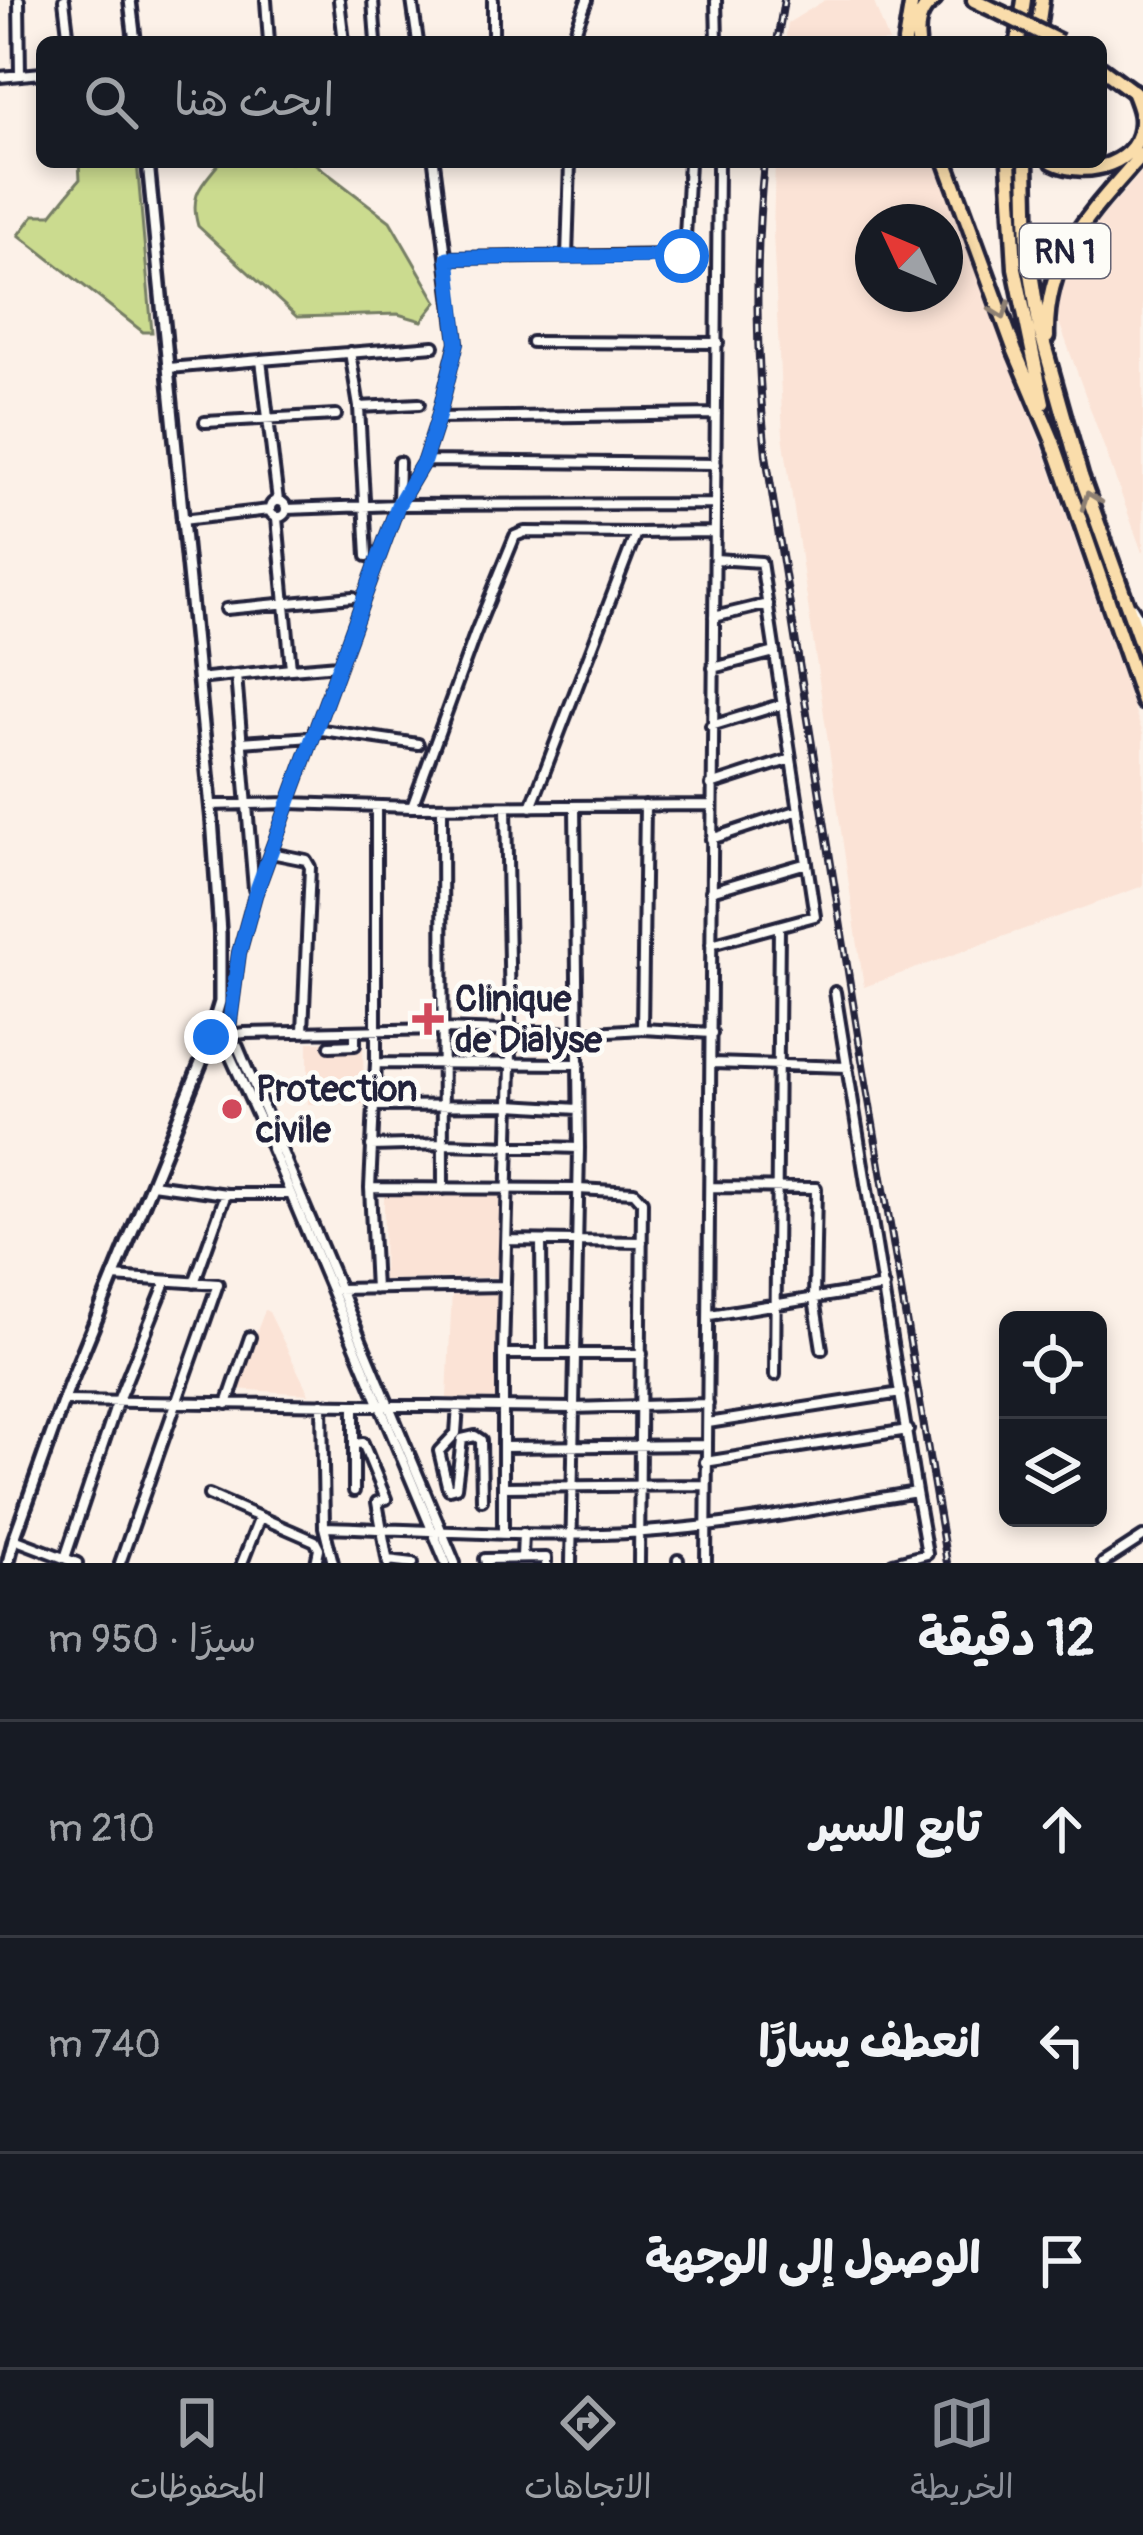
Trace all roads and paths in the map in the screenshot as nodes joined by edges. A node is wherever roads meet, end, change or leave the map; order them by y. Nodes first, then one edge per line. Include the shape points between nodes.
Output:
1 (19, 0) edge
2 (64, 0) edge
3 (130, 0) edge
4 (266, 0) edge
5 (339, 0) edge
6 (373, 0) edge
7 (412, 0) edge
8 (494, 0) edge
9 (587, 0) edge
10 (716, 0) edge
11 (974, 0) edge
12 (1024, 0) edge
13 (1042, 0) edge
14 (921, 3) edge
15 (68, 36) edge
16 (134, 36) edge
17 (269, 36) edge
18 (343, 36) edge
19 (376, 36) edge
20 (417, 36) edge
21 (493, 36) edge
22 (573, 36) edge
23 (717, 36) edge
24 (907, 36) edge
25 (918, 36) edge
26 (1019, 36) edge
27 (1037, 36) edge
28 (1048, 36) edge
29 (1107, 72) edge
30 (36, 74) edge
31 (20, 75) junction
32 (0, 77) edge
33 (1140, 97) edge
34 (1140, 144) edge
35 (1107, 165) edge
36 (149, 168) edge
37 (435, 168) edge
38 (569, 168) edge
39 (688, 168) edge
40 (718, 168) edge
41 (948, 168) edge
42 (1009, 168) edge
43 (1026, 168) edge
44 (1067, 168) edge
45 (1098, 168) edge
46 (567, 257) junction
47 (448, 258) junction
48 (532, 342) dead end
49 (718, 343) junction
50 (434, 346) dead end
51 (350, 352) junction
52 (261, 360) junction
53 (169, 368) junction
54 (1052, 374) junction
55 (419, 404) dead end
56 (359, 407) junction
57 (716, 414) junction
58 (336, 416) dead end
59 (438, 418) junction
60 (269, 420) junction
61 (205, 422) dead end
62 (1052, 440) junction
63 (424, 461) junction
64 (399, 462) dead end
65 (716, 464) junction
66 (282, 505) junction
67 (398, 505) junction
68 (714, 505) junction
69 (366, 506) junction
70 (273, 514) junction
71 (182, 520) junction
72 (714, 532) junction
73 (636, 533) junction
74 (367, 556) dead end
75 (715, 559) junction
76 (1124, 596) junction
77 (353, 597) dead end
78 (285, 604) junction
79 (768, 604) junction
80 (226, 609) dead end
81 (714, 616) junction
82 (1143, 625) edge
83 (1143, 649) edge
84 (775, 652) junction
85 (338, 665) junction
86 (712, 668) junction
87 (291, 669) junction
88 (236, 675) junction
89 (197, 680) junction
90 (1143, 702) edge
91 (783, 704) junction
92 (711, 726) junction
93 (314, 733) junction
94 (242, 742) junction
95 (418, 744) dead end
96 (791, 759) junction
97 (711, 785) junction
98 (289, 803) junction
99 (210, 805) junction
100 (248, 805) junction
101 (645, 805) junction
102 (710, 805) junction
103 (376, 806) junction
104 (412, 807) junction
105 (442, 807) junction
106 (506, 807) junction
107 (531, 807) junction
108 (575, 807) junction
109 (799, 810) junction
110 (711, 839) junction
111 (271, 853) junction
112 (807, 863) junction
113 (711, 891) junction
114 (255, 895) junction
115 (779, 926) junction
116 (711, 944) junction
117 (835, 992) dead end
118 (442, 1029) junction
119 (641, 1029) junction
120 (375, 1030) junction
121 (303, 1032) junction
122 (355, 1032) junction
123 (510, 1032) junction
124 (578, 1033) junction
125 (712, 1033) junction
126 (228, 1036) junction
127 (211, 1037) junction
128 (330, 1046) dead end
129 (444, 1063) junction
130 (712, 1063) junction
131 (376, 1064) junction
132 (579, 1064) junction
133 (511, 1066) junction
134 (778, 1066) junction
135 (848, 1067) junction
136 (373, 1106) junction
137 (445, 1106) junction
138 (510, 1106) junction
139 (578, 1109) junction
140 (444, 1144) junction
141 (370, 1146) junction
142 (510, 1147) junction
143 (579, 1148) junction
144 (152, 1184) junction
145 (777, 1186) junction
146 (711, 1187) junction
147 (370, 1189) junction
148 (509, 1189) junction
149 (578, 1189) junction
150 (443, 1190) junction
151 (226, 1194) junction
152 (290, 1194) junction
153 (507, 1240) junction
154 (541, 1240) junction
155 (577, 1240) junction
156 (642, 1242) junction
157 (113, 1276) junction
158 (166, 1282) junction
159 (194, 1283) junction
160 (506, 1286) junction
161 (884, 1287) junction
162 (335, 1288) junction
163 (375, 1289) junction
164 (814, 1299) junction
165 (776, 1304) junction
166 (710, 1316) junction
167 (250, 1337) dead end
168 (822, 1349) dead end
169 (503, 1354) junction
170 (542, 1354) junction
171 (642, 1354) junction
172 (575, 1356) junction
173 (775, 1375) dead end
174 (901, 1393) junction
175 (64, 1401) junction
176 (117, 1403) junction
177 (177, 1404) junction
178 (226, 1404) junction
179 (322, 1404) junction
180 (707, 1404) junction
181 (354, 1405) junction
182 (384, 1405) junction
183 (640, 1405) junction
184 (458, 1406) junction
185 (502, 1406) junction
186 (573, 1408) junction
187 (708, 1424) junction
188 (908, 1430) junction
189 (459, 1436) junction
190 (354, 1444) junction
191 (707, 1445) junction
192 (640, 1446) junction
193 (502, 1447) junction
194 (573, 1447) junction
195 (705, 1462) junction
196 (704, 1485) junction
197 (572, 1486) junction
198 (640, 1486) junction
199 (502, 1487) junction
200 (354, 1491) dead end
201 (916, 1492) junction
202 (209, 1496) dead end
203 (482, 1500) dead end
204 (260, 1516) junction
205 (325, 1527) junction
206 (706, 1527) junction
207 (380, 1529) junction
208 (436, 1530) junction
209 (639, 1532) junction
210 (503, 1533) junction
211 (523, 1533) junction
212 (572, 1533) junction
213 (14, 1539) junction
214 (1140, 1539) edge
215 (1143, 1552) edge
216 (65, 1558) junction
217 (522, 1558) junction
218 (388, 1560) edge
219 (373, 1561) edge
220 (8, 1563) edge
221 (76, 1563) edge
222 (120, 1563) edge
223 (242, 1563) edge
224 (316, 1563) edge
225 (333, 1563) edge
226 (412, 1563) edge
227 (450, 1563) edge
228 (486, 1563) edge
229 (546, 1563) edge
230 (571, 1563) edge
231 (639, 1563) edge
232 (706, 1563) edge
233 (893, 1563) edge
234 (1103, 1563) edge

1 - 31 street
2 - 15 street
3 - 16 street
4 - 17 street
5 - 18 street
6 - 19 street
7 - 20 street
8 - 21 street
9 - 22 street
10 - 23 street
11 - 28 main road, bridge
12 - 26 main road
13 - 27 main road
14 - 24 main road
14 - 25 main road
29 - 33 main road
30 - 31 street
31 - 32 street
33 - 34 main road
34 - 35 main road
34 - 54 main road, RN 1 via 1059,262 1047,310
36 - 53 street
37 - 47 street
38 - 46 street
39 - 46 street via 684,255
40 - 49 street
41 -> 62 main road, RN 1
42 - 62 main road via 1015,268
43 - 54 main road via 1028,253
44 - 45 main road
46 - 47 street
47 - 59 street via 457,343
48 - 49 street
49 - 57 street
50 - 51 street
51 - 52 street
51 - 56 street
52 - 53 street
52 - 60 street
53 - 71 street
76 -> 54 main road, RN 1
55 - 56 street
56 - 69 street
57 - 59 street
57 - 65 street
58 - 60 street
59 - 63 street
60 - 61 street
60 - 66 street
62 - 90 main road, RN 1
63 - 65 street
63 - 67 street
64 - 67 street
65 - 68 street
66 - 69 street
66 - 70 street via 271,504
67 - 68 street
67 - 69 street
67 - 85 street
68 - 72 street
69 - 74 street
70 - 71 street
70 - 78 street
71 - 89 street
72 - 73 street
72 - 75 street
73 - 104 street via 515,536
73 - 107 street
75 - 79 street via 761,562
75 - 81 street
76 - 82 street
76 - 83 main road, RN 1
77 - 78 street
78 - 80 street
78 - 87 street
79 - 81 street
79 - 84 street
81 - 86 street
84 - 86 street
84 - 91 street
85 - 87 street
85 - 93 street
86 - 92 street
87 - 88 street
88 - 89 street
88 - 94 street
89 - 99 street
91 - 92 street
91 - 96 street
92 - 97 street
93 - 94 street
93 - 95 street
93 - 98 street
94 - 100 street
96 - 97 street
96 - 109 street
97 - 102 street
98 - 100 street
98 - 103 street
98 - 111 street
99 - 100 street
99 - 127 street via 221,966
100 - 114 street
101 - 102 street
101 - 108 street
101 - 119 street
102 - 110 street
103 - 104 street
103 - 120 street
104 - 105 street
105 - 106 street
105 - 118 street
106 - 107 street
106 - 123 street
107 - 108 street
108 - 124 street
109 - 110 street
109 - 112 street
110 - 113 street
111 - 114 street
111 - 121 street via 310,867
112 - 113 street
112 - 115 street via 815,916
113 - 116 street
114 - 126 street
115 - 116 street
115 - 134 street
116 - 125 street
117 - 135 street
118 - 120 street
118 - 123 street
118 - 129 street
119 - 124 street
119 - 125 street
120 - 122 street
120 - 131 street
121 - 122 street
121 - 126 street
122 - 128 street via 355,1045
123 - 124 street
123 - 133 street
124 - 132 street
125 - 130 street
126 - 127 street
126 - 152 street
126 - 162 street
127 - 144 street
129 - 131 street
129 - 133 street
129 - 137 street
130 - 134 street
130 - 146 street
131 - 136 street
132 - 133 street
132 - 139 street
133 - 138 street
134 - 135 street
134 - 145 street
135 - 161 street
136 - 137 street
136 - 141 street
137 - 138 street
137 - 140 street
138 - 139 street
138 - 142 street
139 - 143 street
140 - 141 street
140 - 142 street
140 - 150 street
141 - 147 street
142 - 143 street
142 - 148 street
143 - 149 street
144 - 151 street
144 - 157 street
145 - 146 street
145 - 164 street via 816,1188
145 - 165 street
146 - 166 street
147 - 150 street
147 - 163 street
148 - 149 street
148 - 150 street
148 - 153 street
149 - 155 street
149 - 156 street via 634,1192
151 - 152 street
151 - 159 street
152 - 162 street
153 - 154 street
153 - 160 street
154 - 155 street
154 - 170 street
155 - 156 street
155 - 172 street
156 - 171 street
157 - 158 street
157 - 175 street
158 - 159 street
158 - 176 street
159 - 177 street via 218,1284
160 - 163 street
160 - 169 street
161 - 164 street
161 - 174 street
162 - 163 street
162 - 182 street
164 - 165 street
164 - 168 street
165 - 166 street
165 - 173 street
166 - 180 street
167 - 178 street
169 - 170 street
169 - 185 street
170 - 172 street
171 - 172 street
171 - 183 street
172 - 186 street
174 - 187 street
174 - 188 street
175 - 176 street
175 - 213 street
176 - 177 street
176 - 216 street
177 - 178 street
177 - 222 street
178 - 179 street
179 - 181 street
179 - 205 street
180 - 183 street
180 - 187 street
181 - 182 street
181 - 190 street
182 - 184 street
182 - 208 street
183 - 186 street
183 - 192 street
184 - 185 street
184 - 189 street
185 - 186 street
185 - 193 street
186 - 194 street
187 - 191 street
188 - 195 street
188 - 201 street
189 - 189 street via 456,1487 449,1489 439,1451
189 - 203 street via 482,1440
190 - 200 street
190 - 207 street via 363,1444 386,1498 377,1502
191 - 192 street
191 - 195 street
192 - 194 street
192 - 198 street
193 - 194 street
193 - 199 street
194 - 197 street
195 - 196 street
196 - 198 street
196 - 206 street
197 - 198 street
197 - 199 street
197 - 212 street
198 - 209 street
199 - 210 street
201 - 206 street
201 - 233 street via 927,1554
202 - 204 street
204 - 223 street
204 - 224 street via 315,1541
205 - 207 street
205 - 225 street
206 - 209 street
206 - 232 street
207 - 208 street
207 - 218 street
208 - 210 street
208 - 227 street
209 - 212 street
209 - 231 street
210 - 211 street
211 - 212 street
211 - 217 street
212 - 230 street
213 - 216 street
213 - 220 street
214 - 215 street
214 - 234 street
216 - 221 street
217 - 228 street
217 - 229 street
218 - 219 street
218 - 226 street

